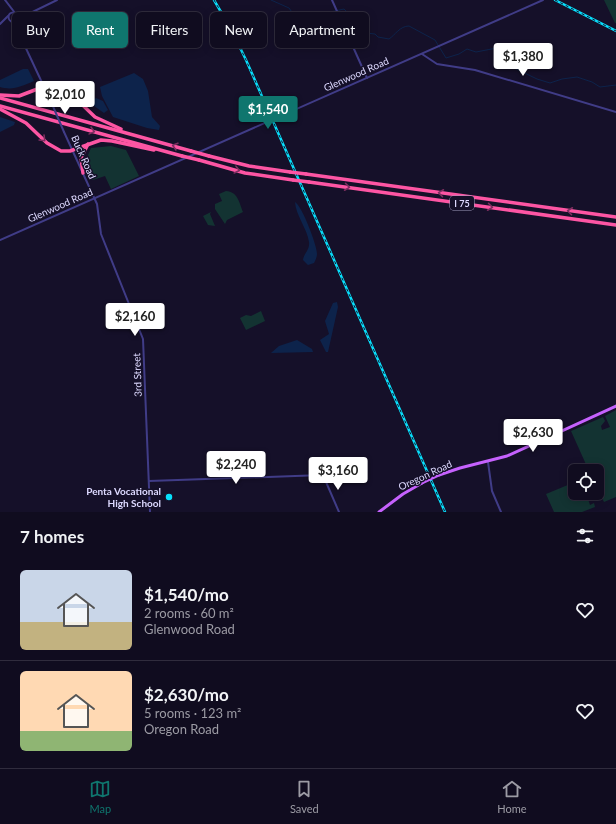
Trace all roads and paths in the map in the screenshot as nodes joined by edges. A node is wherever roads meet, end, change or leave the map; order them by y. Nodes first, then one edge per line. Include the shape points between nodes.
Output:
1 (5, 0) edge
2 (57, 0) edge
3 (332, 0) edge
4 (543, 0) edge
5 (7, 4) junction
6 (14, 12) edge
7 (31, 12) edge
8 (9, 15) junction
9 (12, 15) edge
10 (11, 21) joint
11 (1, 23) edge
12 (26, 48) edge
13 (422, 54) junction
14 (367, 78) junction
15 (44, 86) junction
16 (0, 96) edge
17 (0, 106) edge
18 (0, 109) edge
19 (616, 112) edge
20 (134, 134) junction
21 (90, 143) junction
22 (72, 150) junction
23 (172, 153) junction
24 (83, 173) junction
25 (94, 199) junction
26 (616, 217) edge
27 (616, 225) edge
28 (0, 240) edge
29 (616, 406) edge
30 (488, 462) junction
31 (149, 481) junction
32 (150, 512) edge
33 (340, 512) edge
34 (378, 512) edge
35 (501, 512) edge

1 - 5 street
2 - 7 street
3 - 14 street
4 - 13 street, Glenwood Road
5 - 6 street
5 - 8 street
8 - 9 street
8 - 10 street
8 - 11 street
10 - 11 street
12 - 15 street, Buck Road
13 - 14 street, Glenwood Road
13 - 19 street via 437,64 474,70
14 - 25 street, Glenwood Road
15 - 16 highway via 19,96
15 - 20 highway via 64,89 95,117
15 - 22 street, Buck Road, bridge
16 - 20 highway, I 75
17 -> 23 highway, I 75
18 -> 22 highway via 26,123 53,148
26 -> 20 highway, I 75, bridge via 249,166
21 - 22 highway
21 - 23 highway via 112,141
21 - 24 highway via 85,147 81,158
22 - 24 street, Buck Road
23 -> 27 highway, I 75, bridge via 245,173
24 - 25 street, Buck Road
25 - 28 street, Glenwood Road
25 - 31 street, 3rd Street via 101,234 143,339
29 - 30 main road, Oregon Road
30 - 34 main road, Oregon Road, bridge via 439,475 403,494
30 - 35 street via 492,491
31 - 32 street, 3rd Street
31 - 33 street via 323,475

